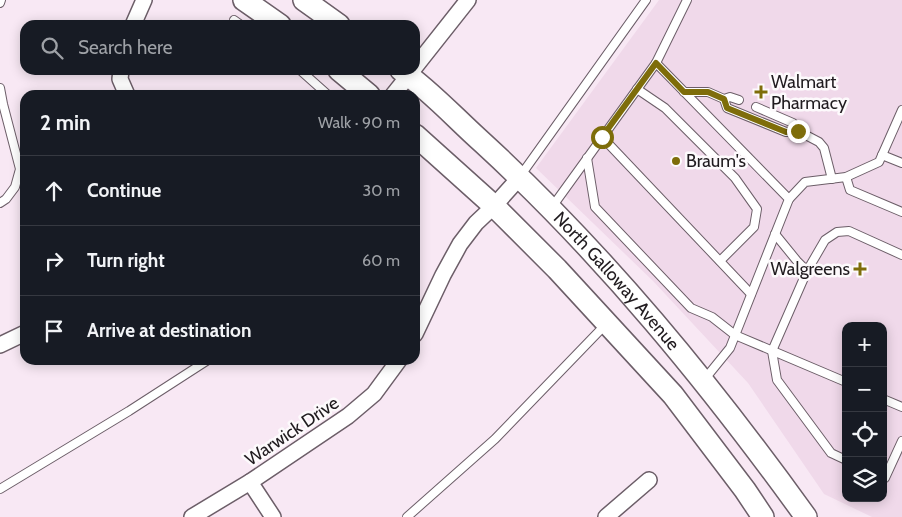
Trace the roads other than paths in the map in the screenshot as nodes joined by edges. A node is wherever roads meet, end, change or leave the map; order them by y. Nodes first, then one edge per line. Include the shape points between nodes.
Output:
1 (144, 0) edge
2 (244, 0) edge
3 (304, 0) edge
4 (468, 0) edge
5 (646, 0) edge
6 (687, 0) edge
7 (134, 20) edge
8 (273, 20) edge
9 (331, 20) edge
10 (420, 58) edge
11 (656, 63) junction
12 (120, 75) edge
13 (306, 75) edge
14 (345, 75) edge
15 (406, 75) edge
16 (413, 75) edge
17 (0, 88) edge
18 (637, 89) junction
19 (124, 90) edge
20 (322, 90) edge
21 (363, 90) edge
22 (396, 90) edge
23 (684, 92) junction
24 (724, 99) junction
25 (739, 100) dead end
26 (756, 107) dead end
27 (902, 110) edge
28 (798, 131) junction
29 (602, 137) junction
30 (420, 139) edge
31 (882, 155) junction
32 (588, 158) junction
33 (902, 163) edge
34 (520, 177) junction
35 (846, 177) junction
36 (832, 179) junction
37 (788, 199) junction
38 (0, 202) edge
39 (494, 206) junction
40 (550, 209) junction
41 (902, 212) edge
42 (775, 234) junction
43 (902, 254) edge
44 (720, 261) junction
45 (807, 271) junction
46 (751, 294) junction
47 (607, 323) junction
48 (420, 325) edge
49 (20, 335) edge
50 (735, 335) junction
51 (0, 345) edge
52 (772, 351) junction
53 (200, 365) edge
54 (395, 365) edge
55 (842, 380) edge
56 (703, 381) junction
57 (887, 401) edge
58 (679, 402) junction
59 (902, 407) edge
60 (902, 441) edge
61 (842, 458) edge
62 (887, 474) edge
63 (649, 480) dead end
64 (250, 482) junction
65 (0, 489) edge
66 (192, 517) edge
67 (273, 517) edge
68 (408, 517) edge
69 (606, 517) edge
70 (763, 517) edge
71 (806, 517) edge

1 - 7 street
2 - 8 main road
3 - 9 main road
4 - 10 street
5 - 34 lane
6 - 11 lane
11 - 18 lane
11 - 23 lane
12 - 19 street
13 - 20 lane
14 - 21 main road
15 - 22 street
16 - 34 main road, North Galloway Avenue
17 - 38 lane via 20,169 15,187
18 - 29 lane
18 - 44 lane via 665,108 736,178 758,209 754,227
23 - 24 lane via 708,92
23 - 37 lane
24 - 25 lane via 730,96
24 - 28 lane via 727,108 786,132
26 - 28 lane via 793,122
27 - 31 lane
28 - 36 lane via 811,136 824,148
29 - 32 lane
29 - 44 lane
30 - 39 main road, North Galloway Avenue
31 - 33 lane
31 - 35 lane via 879,162
32 - 40 lane
32 - 50 lane via 595,207 691,308 712,317
34 - 39 street
34 - 40 main road, North Galloway Avenue
35 - 36 lane
35 - 41 lane via 850,190
36 - 37 lane via 805,182
37 - 42 lane
39 - 47 main road, North Galloway Avenue
39 - 48 street via 460,244
40 - 56 main road, North Galloway Avenue via 603,263
42 - 45 lane
42 - 46 lane
43 - 45 lane via 849,231 837,232 825,240
44 - 46 lane
45 - 52 lane
46 - 50 lane
47 - 58 main road, North Galloway Avenue
47 - 68 lane via 495,439
49 - 51 street
50 - 52 lane
50 - 56 lane via 730,348
52 - 55 lane
52 - 61 lane via 776,380 831,453
53 - 65 lane
54 - 64 street, Warwick Drive via 374,394 348,416
56 - 58 main road
56 - 71 main road, North Galloway Avenue
57 - 59 lane
58 - 70 main road, North Galloway Avenue
60 - 62 lane
63 - 69 street
64 - 66 street, Warwick Drive
64 - 67 street

